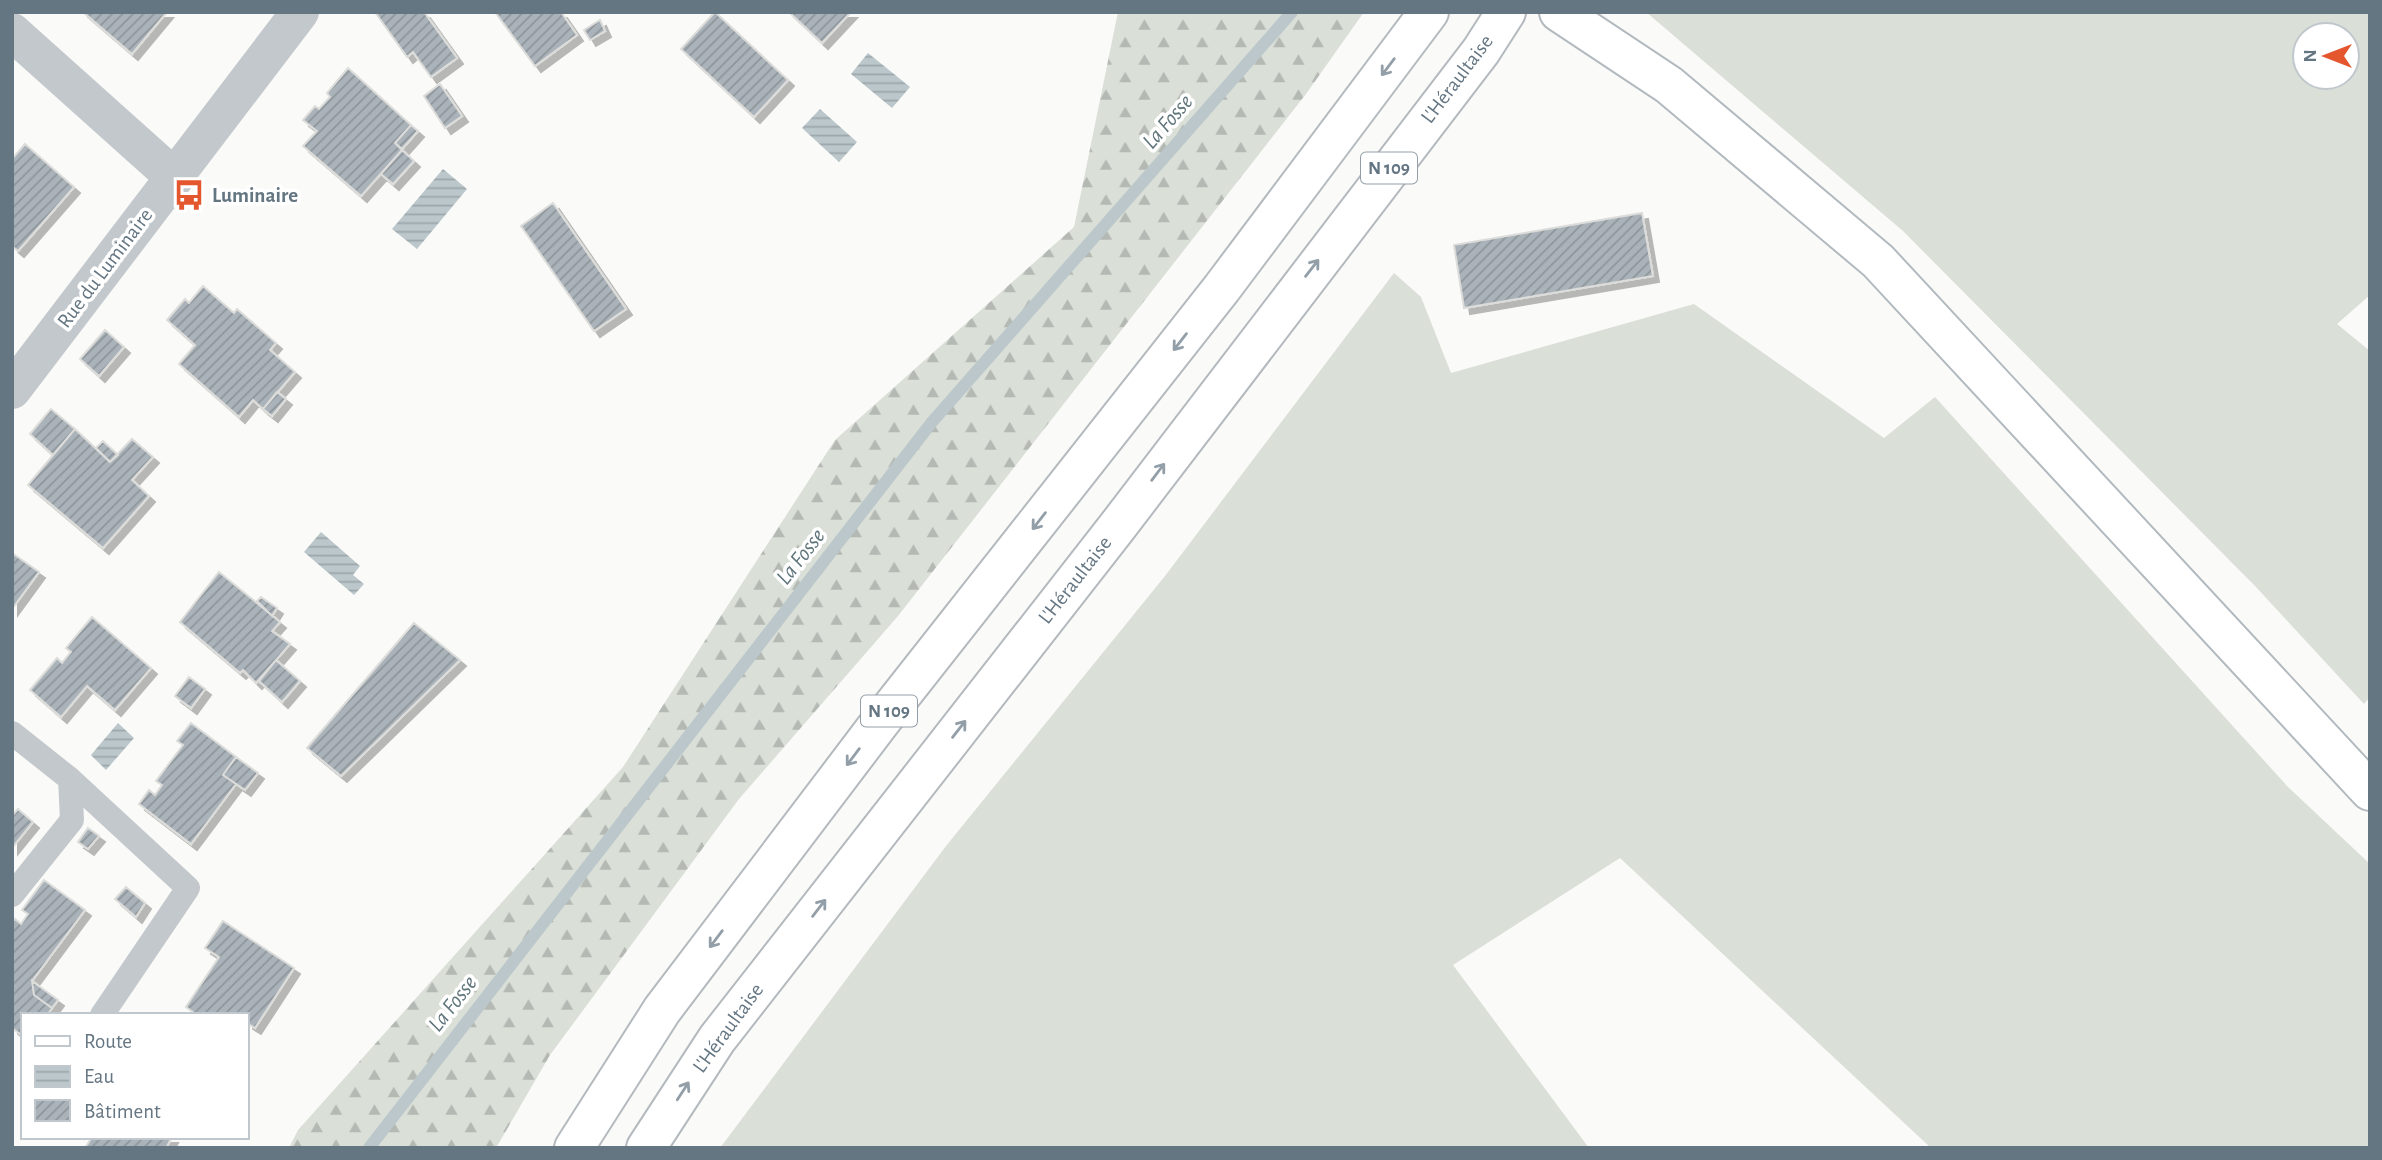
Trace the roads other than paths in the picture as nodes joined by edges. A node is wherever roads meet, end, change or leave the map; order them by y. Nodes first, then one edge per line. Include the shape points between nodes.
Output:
1 (300, 12) edge
2 (1429, 12) edge
3 (1506, 12) edge
4 (1559, 12) edge
5 (12, 32) edge
6 (174, 178) junction
7 (12, 390) edge
8 (12, 733) edge
9 (70, 779) junction
10 (2370, 791) edge
11 (12, 895) edge
12 (103, 1013) edge
13 (574, 1148) edge
14 (646, 1148) edge

1 - 6 street, Rue du Luminaire
2 -> 13 main road, N 109 via 1222,288 881,721 662,1010
14 -> 3 main road, L'Héraultaise / N 109 via 717,1039 1108,538
4 - 10 main road via 1669,85 1878,261
5 - 6 street
6 - 7 street, Rue du Luminaire
8 - 9 lane
9 - 11 lane via 72,820
9 - 12 lane via 188,888

